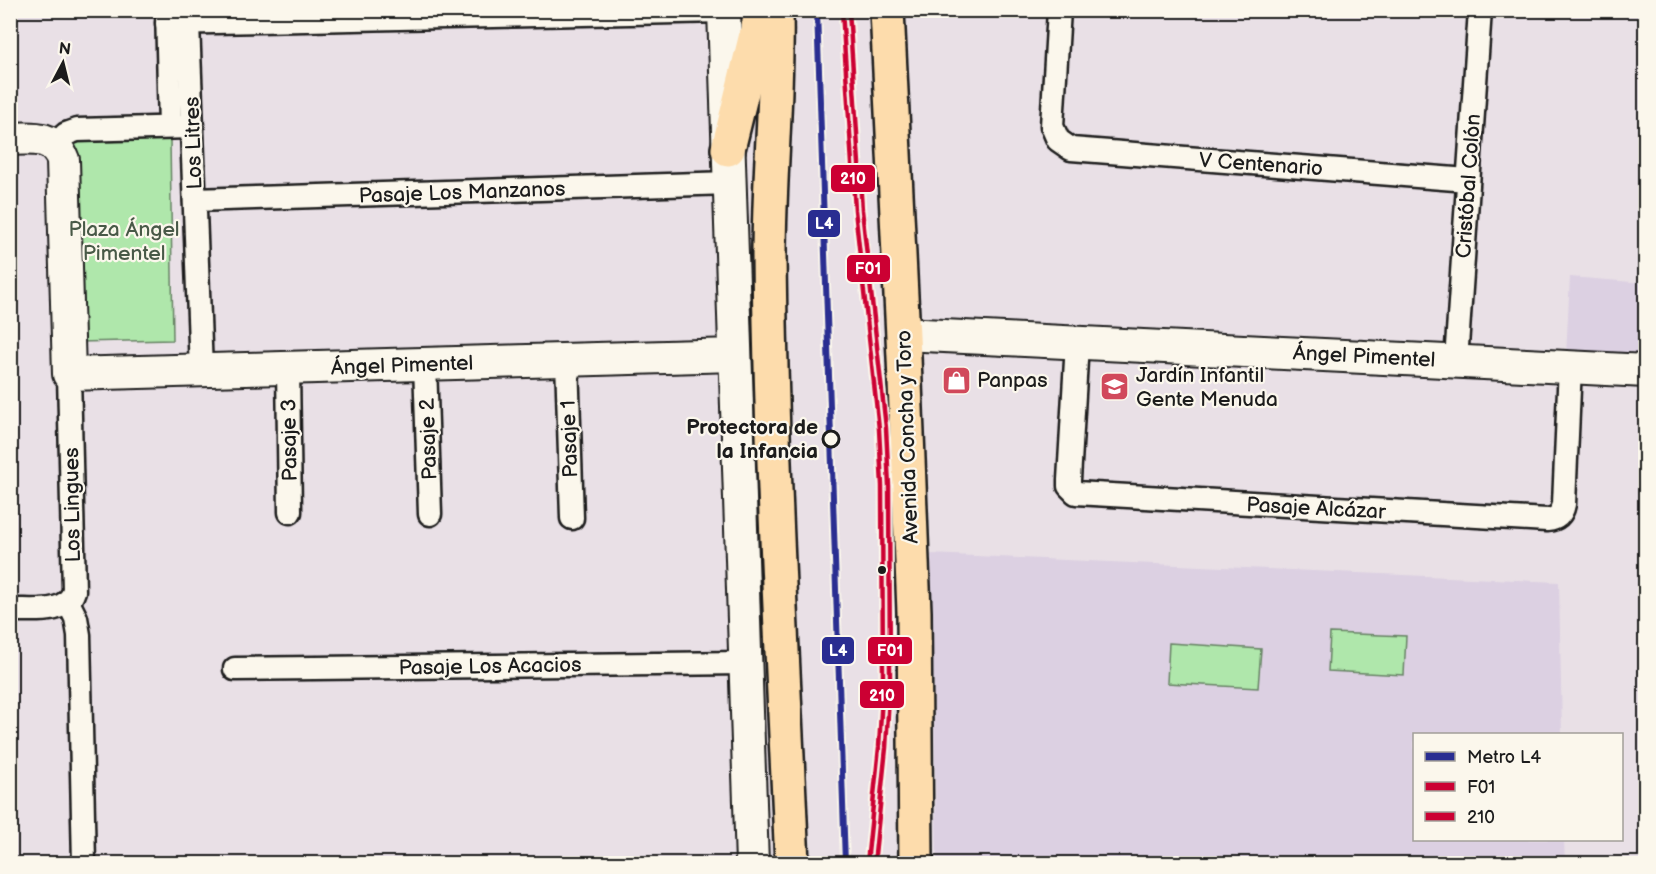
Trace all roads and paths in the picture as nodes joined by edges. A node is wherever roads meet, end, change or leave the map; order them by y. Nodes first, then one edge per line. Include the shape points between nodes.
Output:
1 (762, 10) edge
2 (776, 10) edge
3 (887, 10) edge
4 (1059, 10) edge
5 (1480, 10) edge
6 (724, 11) edge
7 (174, 19) edge
8 (181, 127) junction
9 (10, 139) edge
10 (55, 146) junction
11 (728, 149) junction
12 (1468, 180) junction
13 (730, 183) junction
14 (195, 200) junction
15 (903, 334) junction
16 (1077, 343) junction
17 (735, 356) junction
18 (567, 360) junction
19 (1456, 361) junction
20 (425, 364) junction
21 (1570, 366) junction
22 (288, 368) junction
23 (201, 370) junction
24 (1646, 370) edge
25 (69, 374) junction
26 (290, 512) dead end
27 (430, 514) dead end
28 (572, 518) dead end
29 (68, 602) junction
30 (10, 610) edge
31 (745, 663) junction
32 (235, 669) dead end
33 (84, 864) edge
34 (752, 864) edge
35 (792, 864) edge
36 (916, 864) edge

1 - 11 main road
2 - 35 main road via 769,255
3 - 15 main road, Avenida Concha y Toro
4 - 12 street, V Centenario via 1052,118 1054,133 1064,146 1078,151
5 - 12 street, Cristóbal Colón
6 - 7 street
6 - 11 street
7 - 8 street, Los Litres
8 - 10 street via 77,130 66,134
8 - 14 street, Los Litres
9 - 10 street via 41,139
10 - 25 street, Los Lingues via 63,160
11 - 13 street
12 - 19 street, Cristóbal Colón
13 - 14 street, Pasaje Los Manzanos
13 - 17 street
14 - 23 street, Los Litres
15 - 16 street, Ángel Pimentel
15 - 36 main road, Avenida Concha y Toro via 914,612
16 - 19 street, Ángel Pimentel
16 - 21 street, Pasaje Alcázar via 1069,480 1076,493 1547,520 1563,511
17 - 18 street, Ángel Pimentel
17 - 31 street
18 - 20 street, Ángel Pimentel
18 - 28 street, Pasaje 1
19 - 21 street, Ángel Pimentel
20 - 22 street, Ángel Pimentel
20 - 27 street, Pasaje 2
21 - 24 street, Ángel Pimentel
22 - 23 street, Ángel Pimentel
22 - 26 street, Pasaje 3
23 - 25 street, Ángel Pimentel
25 - 29 street, Los Lingues via 74,585
29 - 30 street via 57,608
29 - 33 street via 79,635
31 - 32 street, Pasaje Los Acacios
31 - 34 street

